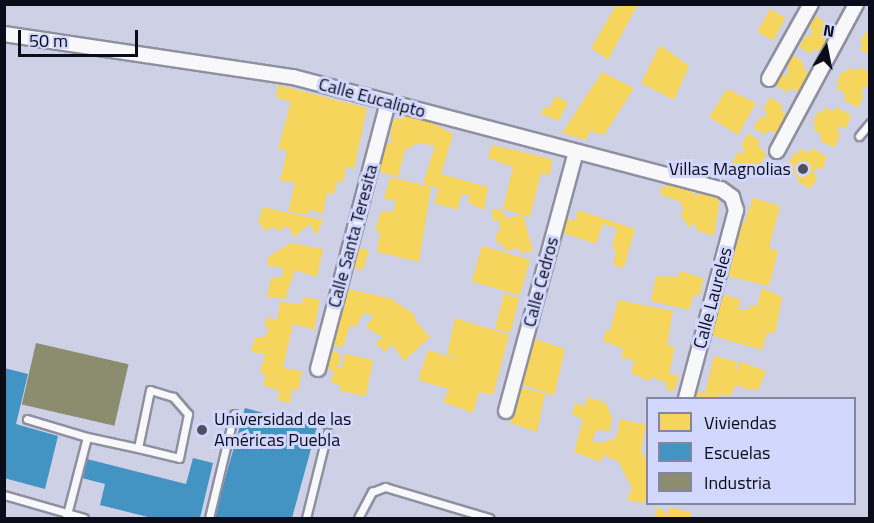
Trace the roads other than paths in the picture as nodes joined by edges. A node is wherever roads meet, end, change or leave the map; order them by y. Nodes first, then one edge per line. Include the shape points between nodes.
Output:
1 (811, 4) edge
2 (856, 4) edge
3 (4, 34) edge
4 (769, 79) dead end
5 (388, 102) junction
6 (870, 123) edge
7 (859, 136) dead end
8 (777, 151) dead end
9 (576, 152) junction
10 (732, 197) joint
11 (318, 369) dead end
12 (687, 397) edge
13 (506, 411) dead end
14 (234, 414) dead end
15 (27, 419) dead end
16 (327, 433) dead end
17 (87, 437) junction
18 (138, 448) junction
19 (4, 495) edge
20 (66, 516) edge
21 (84, 519) edge
22 (209, 519) edge
23 (306, 519) edge
24 (358, 519) edge
25 (489, 519) edge

1 - 4 street
2 - 8 street
3 - 5 street, Calle Eucalipto via 293,77
5 - 9 street, Calle Eucalipto
5 - 11 street, Calle Santa Teresita
6 - 7 lane
9 - 10 street, Calle Eucalipto via 721,189
9 - 13 street, Calle Cedros
10 - 12 street, Calle Laureles via 736,210
14 - 22 lane
15 - 17 lane
16 - 23 lane
17 - 18 lane
17 - 20 lane
18 - 18 lane via 178,458 188,414 173,397 150,390
19 - 20 lane
20 - 21 lane
24 - 25 lane via 372,492 385,487

